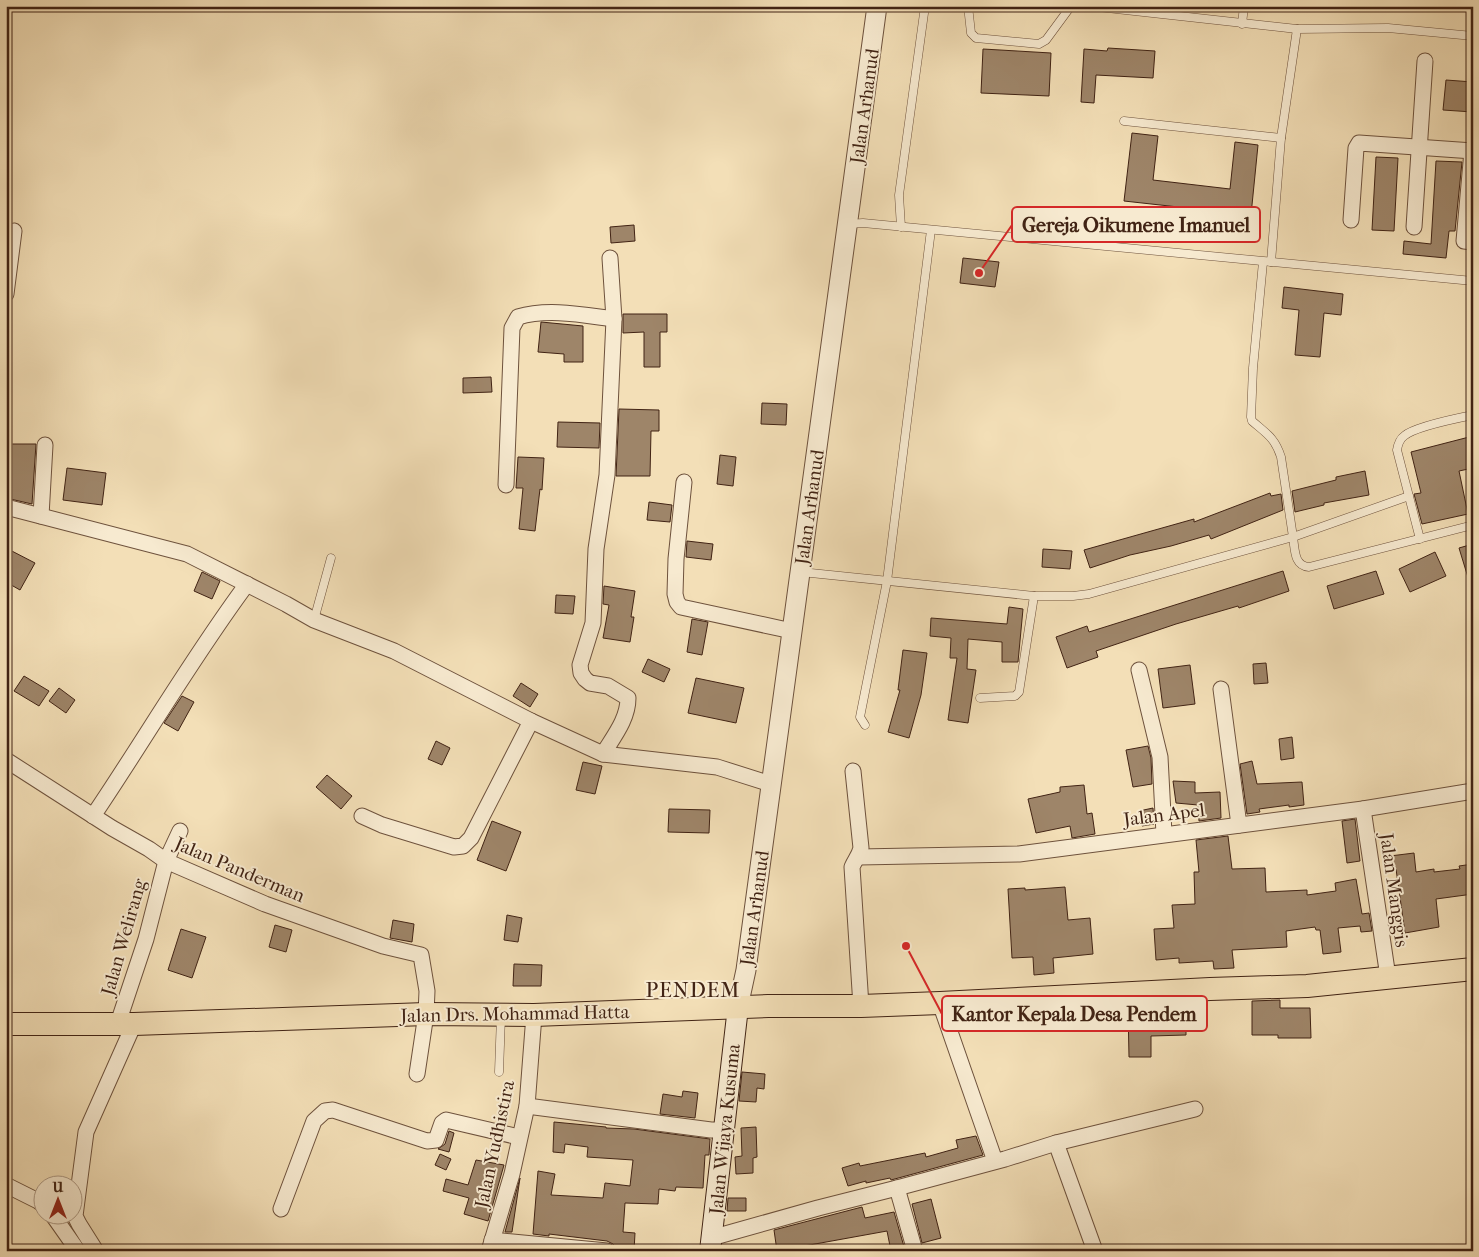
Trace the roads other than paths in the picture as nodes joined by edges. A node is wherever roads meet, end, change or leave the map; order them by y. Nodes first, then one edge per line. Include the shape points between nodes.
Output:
1 (877, 6) edge
2 (925, 6) edge
3 (968, 6) edge
4 (1070, 6) edge
5 (1089, 6) edge
6 (1244, 6) edge
7 (1242, 24) junction
8 (1298, 29) junction
9 (1473, 36) edge
10 (1425, 62) dead end
11 (1124, 121) dead end
12 (1281, 138) junction
13 (1420, 147) junction
14 (1472, 151) edge
15 (1351, 220) dead end
16 (848, 224) junction
17 (900, 227) junction
18 (1414, 227) dead end
19 (931, 230) junction
20 (14, 231) dead end
21 (1473, 242) edge
22 (610, 258) dead end
23 (1263, 262) junction
24 (1271, 262) junction
25 (1473, 281) edge
26 (6, 294) edge
27 (614, 319) junction
28 (1473, 415) edge
29 (46, 445) dead end
30 (684, 482) dead end
31 (506, 485) dead end
32 (1409, 496) junction
33 (6, 507) edge
34 (41, 516) junction
35 (1473, 525) edge
36 (1293, 537) junction
37 (1420, 539) junction
38 (331, 558) dead end
39 (800, 572) junction
40 (888, 581) junction
41 (247, 584) junction
42 (1034, 596) junction
43 (314, 620) junction
44 (792, 631) junction
45 (1139, 670) dead end
46 (1221, 689) dead end
47 (980, 698) dead end
48 (531, 721) junction
49 (865, 725) dead end
50 (603, 754) junction
51 (6, 760) edge
52 (853, 771) dead end
53 (771, 784) junction
54 (1473, 791) edge
55 (1363, 809) junction
56 (93, 816) junction
57 (362, 816) dead end
58 (1239, 825) junction
59 (180, 831) dead end
60 (1164, 834) junction
61 (859, 857) junction
62 (166, 861) junction
63 (1473, 969) edge
64 (1388, 977) junction
65 (940, 1003) junction
66 (861, 1006) junction
67 (738, 1008) junction
68 (426, 1014) junction
69 (501, 1015) junction
70 (534, 1015) junction
71 (6, 1024) edge
72 (126, 1024) junction
73 (499, 1072) dead end
74 (417, 1074) dead end
75 (527, 1106) junction
76 (1195, 1109) dead end
77 (724, 1130) junction
78 (519, 1137) junction
79 (1056, 1143) junction
80 (995, 1161) junction
81 (80, 1174) edge
82 (6, 1185) edge
83 (897, 1188) junction
84 (32, 1199) edge
85 (281, 1209) dead end
86 (59, 1224) edge
87 (71, 1224) edge
88 (79, 1224) edge
89 (62, 1228) junction
90 (711, 1244) edge
91 (491, 1245) edge
92 (72, 1248) edge
93 (547, 1248) edge
94 (96, 1251) edge
95 (607, 1251) edge
96 (915, 1251) edge
97 (1095, 1251) edge

1 - 16 street, Jalan Arhanud
2 - 17 lane via 899,194
3 - 4 lane via 971,33 976,38 1039,44 1046,40
5 - 7 lane
6 - 7 lane
7 - 8 lane
8 - 9 lane via 1388,28
8 - 12 lane
10 - 13 street
11 - 12 lane
12 - 24 lane
13 - 14 street
13 - 15 street via 1359,144 1356,148
13 - 18 street
14 - 21 street via 1464,241
16 - 17 lane
16 - 39 street, Jalan Arhanud
17 - 19 lane
19 - 23 lane
19 - 40 lane
20 - 26 street
22 - 27 street
23 - 24 lane
23 - 36 lane via 1251,417 1274,440 1281,458
24 - 25 lane
27 - 31 street via 533,313 518,317 512,328
27 - 50 street via 607,475 596,549 593,623 580,665 581,673 590,683 608,686 628,698 628,709 621,725
28 - 32 lane via 1405,434 1397,450
29 - 34 street
30 - 44 street via 676,559 677,602 681,607
32 - 36 lane
32 - 37 lane
33 - 34 street
34 - 41 street via 187,554
35 - 37 lane
36 - 37 lane via 1298,562 1309,567
36 - 42 lane via 1089,594
38 - 43 lane
39 - 40 lane
39 - 44 street, Jalan Arhanud
40 - 42 lane
40 - 49 lane via 860,717
41 - 43 street
41 - 56 street via 219,621
42 - 47 lane via 1019,692 1015,696
43 - 48 street via 394,651
44 - 53 street, Jalan Arhanud
45 - 60 street via 1160,757
46 - 58 street
48 - 50 street
48 - 57 street via 471,838 463,846 454,847 428,840
50 - 53 street via 717,767
51 - 56 street, Jalan Panderman
52 - 61 street via 861,848
53 - 67 street, Jalan Arhanud
54 - 55 street, Jalan Apel
55 - 58 street, Jalan Apel
55 - 64 street, Jalan Manggis
56 - 62 street, Jalan Panderman
58 - 60 street, Jalan Apel
59 - 62 street, Jalan Welirang
60 - 61 street, Jalan Apel via 1019,854
61 - 66 street via 852,867
62 - 68 street, Jalan Panderman via 265,904 384,946 421,955
62 - 72 street, Jalan Welirang
63 - 64 main road, Jalan Drs. Mohammad Hatta
64 - 65 main road, Jalan Drs. Mohammad Hatta via 1307,986
65 - 66 main road, Jalan Drs. Mohammad Hatta
65 - 80 street
66 - 67 main road, Jalan Drs. Mohammad Hatta
67 - 70 main road, Jalan Drs. Mohammad Hatta
67 - 77 main road, Jalan Wijaya Kusuma
68 - 69 main road, Jalan Drs. Mohammad Hatta
68 - 72 main road, Jalan Drs. Mohammad Hatta
68 - 74 street
69 - 70 main road, Jalan Drs. Mohammad Hatta
69 - 73 lane
70 - 75 street, Jalan Yudhistira
71 - 72 main road, Jalan Drs. Mohammad Hatta
72 - 81 street, Jalan Welirang via 86,1132
75 - 77 street
75 - 78 street, Jalan Yudhistira
76 - 79 street
77 - 90 main road, Jalan Wijaya Kusuma
78 - 85 street via 446,1120 436,1140 428,1141 333,1110 325,1111 314,1120
78 - 91 street, Jalan Yudhistira via 512,1174
79 - 80 street
79 - 97 street
80 - 83 street
82 - 84 street
83 - 90 street via 818,1208
83 - 96 street
86 - 89 street
87 - 89 street
88 - 94 street
89 - 92 street
91 - 93 street
93 - 95 street

